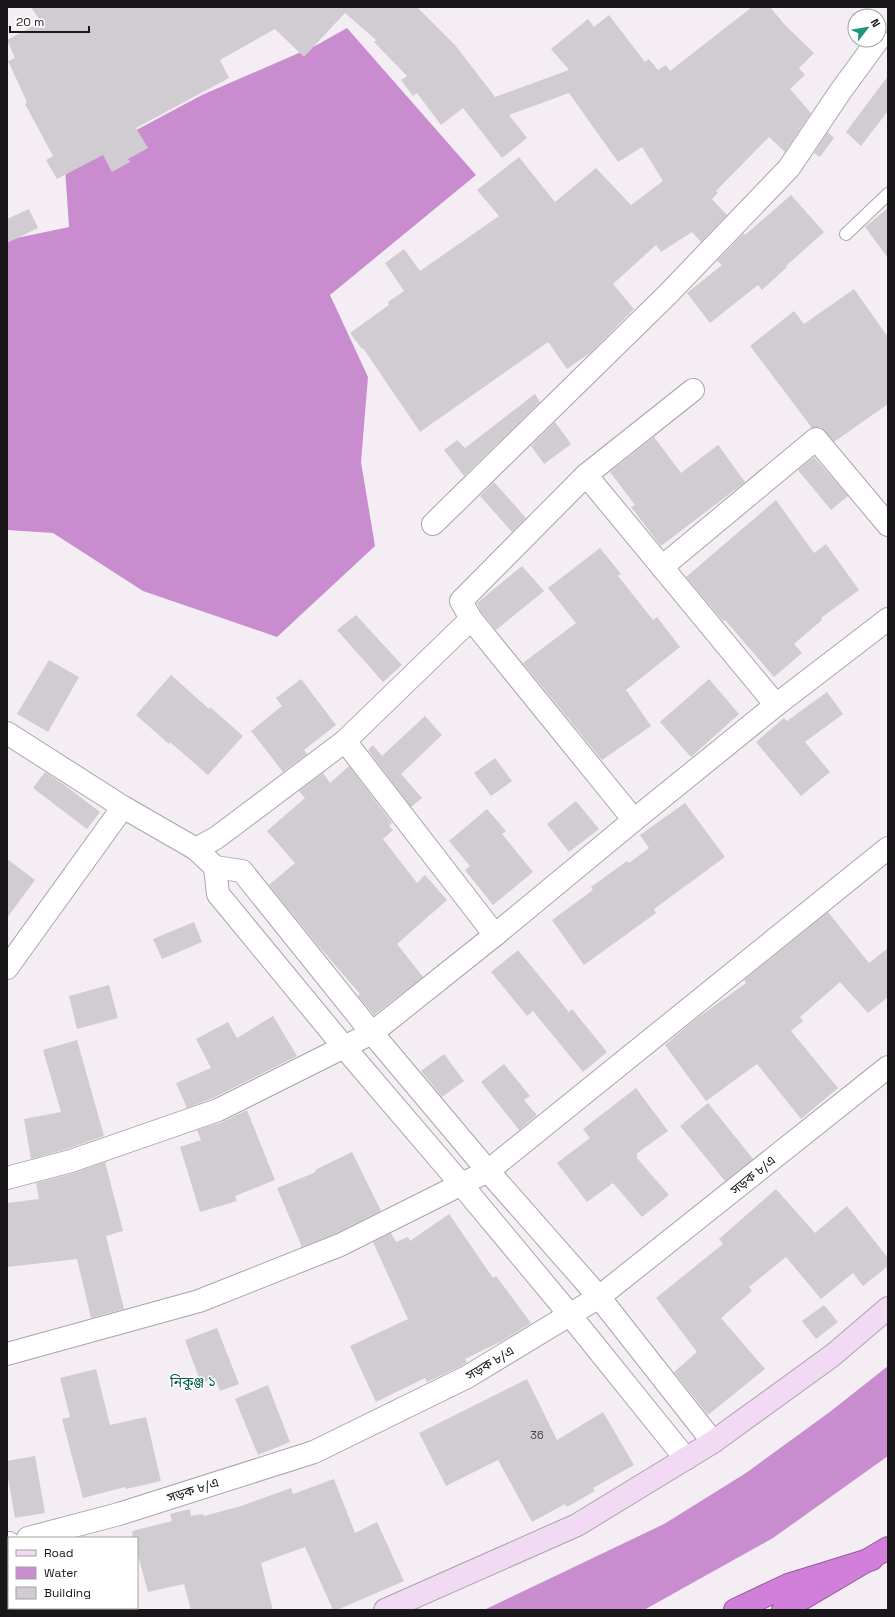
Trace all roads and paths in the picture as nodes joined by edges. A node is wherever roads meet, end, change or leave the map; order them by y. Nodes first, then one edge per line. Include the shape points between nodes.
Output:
1 (872, 48) edge
2 (888, 194) edge
3 (846, 234) dead end
4 (693, 390) dead end
5 (586, 475) junction
6 (433, 524) dead end
7 (888, 526) edge
8 (662, 567) junction
9 (471, 619) junction
10 (888, 619) edge
11 (776, 705) junction
12 (7, 733) edge
13 (345, 741) junction
14 (123, 807) junction
15 (634, 820) junction
16 (888, 848) edge
17 (196, 849) junction
18 (215, 867) junction
19 (496, 935) junction
20 (7, 968) edge
21 (372, 1033) junction
22 (344, 1047) junction
23 (888, 1067) edge
24 (488, 1171) junction
25 (7, 1178) edge
26 (461, 1184) junction
27 (599, 1297) junction
28 (888, 1308) edge
29 (570, 1315) junction
30 (7, 1354) edge
31 (713, 1442) junction
32 (686, 1459) junction
33 (32, 1537) edge
34 (880, 1554) edge
35 (385, 1610) edge
36 (735, 1610) edge
37 (783, 1610) edge

1 - 6 street via 789,168 668,294
2 - 3 lane
4 - 5 street
5 - 8 street
5 - 9 street via 461,601
7 - 8 street via 816,439
8 - 11 street
9 - 13 street
9 - 15 street
10 - 11 street
11 - 15 street
12 - 14 street
13 - 17 street via 216,838
13 - 19 street
14 - 17 street
14 - 20 street
15 - 19 street
16 - 24 street
17 - 18 street
18 - 21 street via 242,871
18 - 22 street via 218,894
19 - 21 street
21 - 22 street
21 - 24 street
22 - 25 street via 218,1110 71,1161
22 - 26 street
23 - 27 street, সড়ক ৮/এ
24 - 26 street
24 - 27 street
26 - 29 street
26 - 30 street via 340,1245 199,1301
27 - 29 street, সড়ক ৮/এ
27 - 31 street
28 - 31 street via 833,1355
29 - 32 street
29 - 33 street, সড়ক ৮/এ via 467,1377 314,1452 119,1514
31 - 32 street
32 - 35 street via 577,1525
34 - 36 highway via 788,1585
34 - 37 highway

